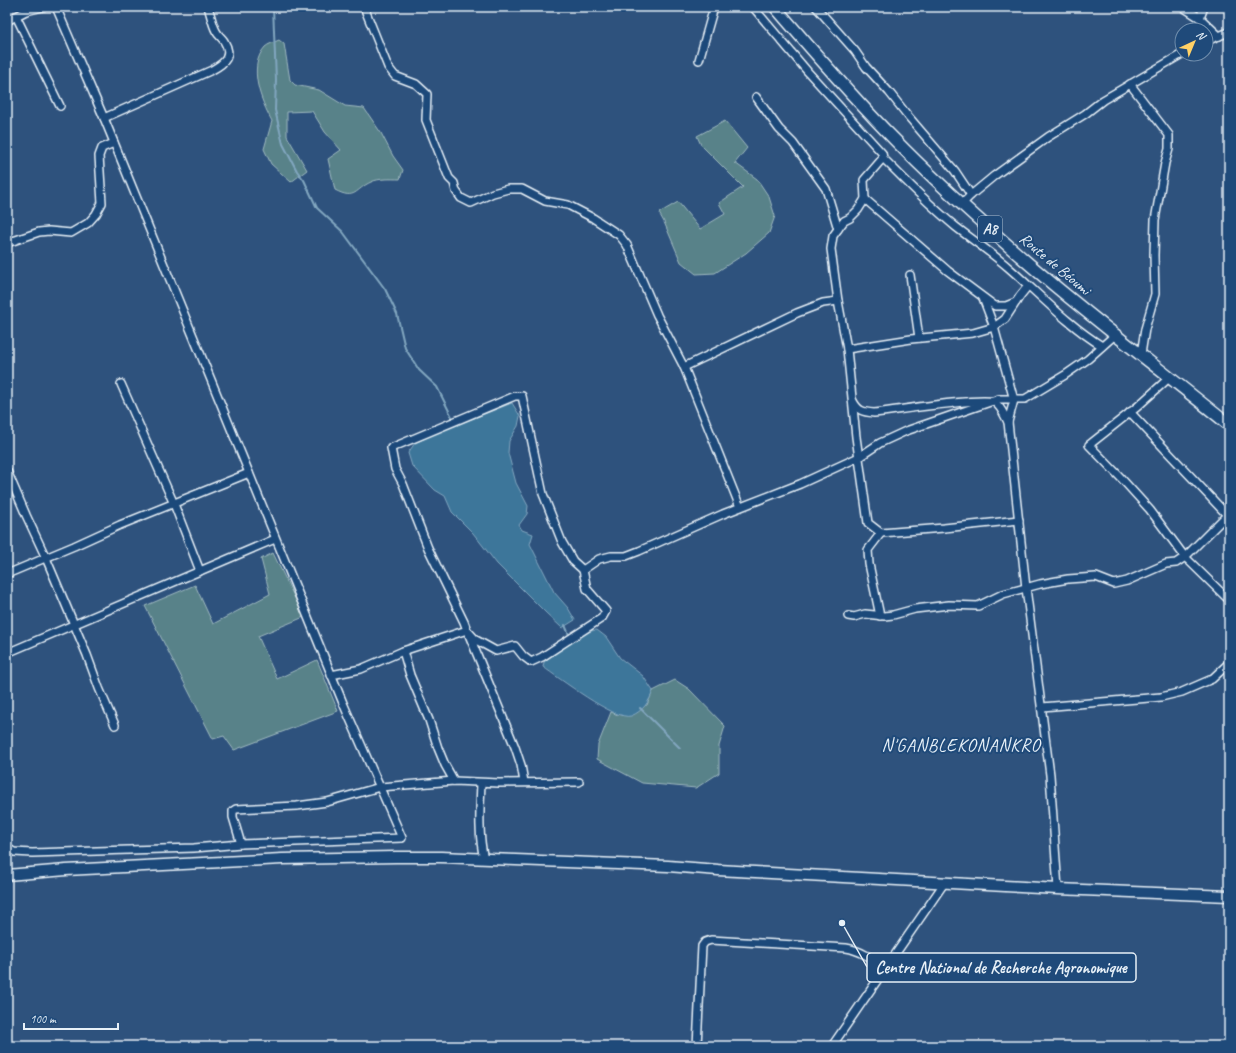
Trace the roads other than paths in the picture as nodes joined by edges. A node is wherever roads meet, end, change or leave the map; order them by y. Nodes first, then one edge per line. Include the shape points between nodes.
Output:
1 (43, 7) edge
2 (56, 7) edge
3 (208, 7) edge
4 (364, 7) edge
5 (714, 7) edge
6 (753, 7) edge
7 (775, 7) edge
8 (816, 7) edge
9 (1183, 7) edge
10 (1204, 7) edge
11 (16, 16) junction
12 (1200, 18) junction
13 (7, 21) edge
14 (1229, 32) edge
15 (1219, 36) junction
16 (1214, 38) edge
17 (1174, 59) edge
18 (699, 60) dead end
19 (1130, 84) junction
20 (756, 97) dead end
21 (60, 106) dead end
22 (104, 118) junction
23 (114, 143) junction
24 (884, 158) junction
25 (971, 195) junction
26 (865, 199) junction
27 (962, 204) junction
28 (838, 229) junction
29 (7, 243) edge
30 (910, 274) dead end
31 (1028, 286) junction
32 (983, 298) junction
33 (838, 301) junction
34 (1016, 302) junction
35 (994, 326) junction
36 (1116, 334) junction
37 (919, 338) junction
38 (1102, 346) junction
39 (847, 349) junction
40 (1141, 354) junction
41 (684, 367) junction
42 (1170, 377) junction
43 (121, 384) dead end
44 (852, 399) junction
45 (1014, 400) junction
46 (993, 402) junction
47 (1130, 412) junction
48 (1008, 422) junction
49 (1229, 425) edge
50 (859, 457) junction
51 (7, 471) edge
52 (249, 473) junction
53 (174, 504) junction
54 (740, 507) junction
55 (1228, 516) edge
56 (1018, 520) junction
57 (880, 533) junction
58 (275, 539) junction
59 (1185, 557) junction
60 (46, 558) junction
61 (583, 570) junction
62 (200, 571) junction
63 (7, 574) edge
64 (1026, 588) junction
65 (1229, 600) edge
66 (848, 616) dead end
67 (880, 616) junction
68 (74, 624) junction
69 (467, 630) junction
70 (403, 651) junction
71 (7, 653) edge
72 (1229, 663) edge
73 (331, 676) junction
74 (1042, 707) junction
75 (115, 724) dead end
76 (454, 781) junction
77 (524, 782) junction
78 (579, 782) dead end
79 (481, 783) junction
80 (380, 787) junction
81 (241, 844) junction
82 (7, 848) edge
83 (484, 859) junction
84 (7, 875) edge
85 (945, 882) junction
86 (1058, 889) junction
87 (1229, 896) edge
88 (885, 967) junction
89 (697, 1046) edge
90 (832, 1046) edge

1 - 11 street
2 - 22 street
3 - 22 street via 216,31 227,50 227,58 223,64
4 - 41 street via 388,67 395,76 416,84 427,94 426,120 461,198 471,203 493,193 522,189 545,201 568,205 619,235
5 - 18 street
6 - 24 street
7 - 27 main road, Route de Béoumi / A8 via 894,138
8 - 25 street via 955,171
9 - 12 street
10 - 12 street
11 - 13 street
11 - 21 street
12 - 15 street
14 - 15 street
15 - 16 street
17 - 19 street
19 - 25 street via 1048,137
19 - 40 street via 1169,135 1169,149 1155,220 1156,294 1145,329
20 - 28 street via 826,190
22 - 23 street
23 - 29 street via 102,148 99,156 102,203 88,223 71,234 39,232
23 - 52 street
24 - 26 street via 864,180
24 - 31 street via 956,226
25 - 27 street
26 - 28 street via 858,210
26 - 32 street
27 - 36 main road, Route de Béoumi / A8 via 1013,250
28 - 33 street via 833,236 831,249
30 - 37 street
31 - 34 street
31 - 38 street via 1074,326
32 - 34 street via 995,306 1006,306
32 - 35 street
33 - 39 street
33 - 41 street via 823,303 797,313
34 - 35 street via 1005,319
35 - 37 street via 973,332
35 - 45 street
36 - 38 street
36 - 40 main road, Route de Béoumi / A8
37 - 39 street
38 - 45 street via 1088,359 1040,390 1025,399
39 - 44 street
40 - 42 main road, Route de Béoumi / A8
41 - 54 street
42 - 47 street
42 - 49 main road, Route de Béoumi / A8
43 - 53 street
44 - 46 street via 856,408 862,412 874,413 969,401
44 - 50 street
45 - 46 street via 999,399
45 - 48 street
46 - 48 street via 1001,409
46 - 50 street via 906,431 880,443
47 - 55 street
47 - 59 street via 1089,446 1150,510
48 - 56 street
50 - 54 street via 800,484
50 - 57 street via 868,523
51 - 60 street
52 - 53 street
52 - 58 street
53 - 60 street
53 - 62 street
54 - 61 street via 626,556 599,559
55 - 59 street
56 - 57 street
56 - 64 street
57 - 67 street via 868,550 868,564
58 - 62 street
58 - 73 street
59 - 64 street via 1176,563 1166,564 1114,584 1096,577 1086,577
59 - 65 street
60 - 63 street
60 - 68 street
61 - 69 street via 587,589 606,611 602,618 542,657 531,662 522,656 515,646 496,651 476,640
61 - 69 street via 573,561 562,542 543,494 522,396 515,396 391,448 394,469 403,484 428,548
62 - 68 street
64 - 67 street via 1003,594 978,606 949,605
64 - 74 street
66 - 67 street
68 - 71 street
68 - 75 street
69 - 70 street
69 - 77 street via 515,747
70 - 73 street via 361,669
70 - 76 street via 438,748
72 - 74 street via 1212,679 1161,697
73 - 80 street
74 - 86 street via 1050,775
76 - 79 street
76 - 80 street
77 - 78 street
77 - 79 street
79 - 83 street
80 - 81 street via 327,802 236,809 233,811 233,817
80 - 81 street via 402,838
81 - 82 street via 32,853 14,852
83 - 84 main road via 282,858
83 - 85 main road via 668,866
85 - 86 main road
85 - 88 street
86 - 87 main road
88 - 89 street via 852,948 711,940 705,942 702,946
88 - 90 street

